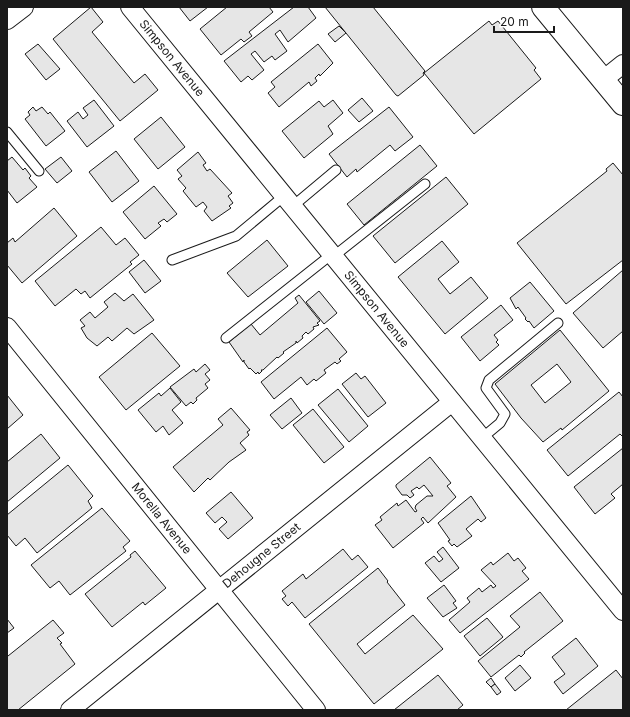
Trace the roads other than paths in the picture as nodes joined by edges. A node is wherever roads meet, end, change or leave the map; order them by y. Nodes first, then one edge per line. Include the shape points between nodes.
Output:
1 (24, 7) edge
2 (130, 7) edge
3 (543, 7) edge
4 (7, 20) edge
5 (623, 64) edge
6 (603, 80) junction
7 (623, 104) edge
8 (7, 132) edge
9 (336, 170) dead end
10 (39, 171) dead end
11 (424, 184) dead end
12 (288, 201) junction
13 (333, 255) junction
14 (172, 260) dead end
15 (558, 323) dead end
16 (7, 327) edge
17 (226, 338) dead end
18 (452, 402) junction
19 (482, 438) junction
20 (219, 590) junction
21 (623, 611) edge
22 (70, 710) edge
23 (316, 710) edge

1 - 4 street
2 - 12 street, Simpson Avenue
3 - 6 main road
5 - 6 street
6 - 7 main road
8 - 10 lane
9 - 12 lane
11 - 13 lane
12 - 13 street, Simpson Avenue
12 - 14 lane via 236,236
13 - 17 lane
13 - 18 street, Simpson Avenue
15 - 19 lane via 489,380 486,388 505,414 500,423
16 - 20 street, Morella Avenue
18 - 19 street, Simpson Avenue
18 - 20 street, Dehougne Street
19 - 21 street, Simpson Avenue
20 - 22 street, Dehougne Street
20 - 23 street, Morella Avenue

